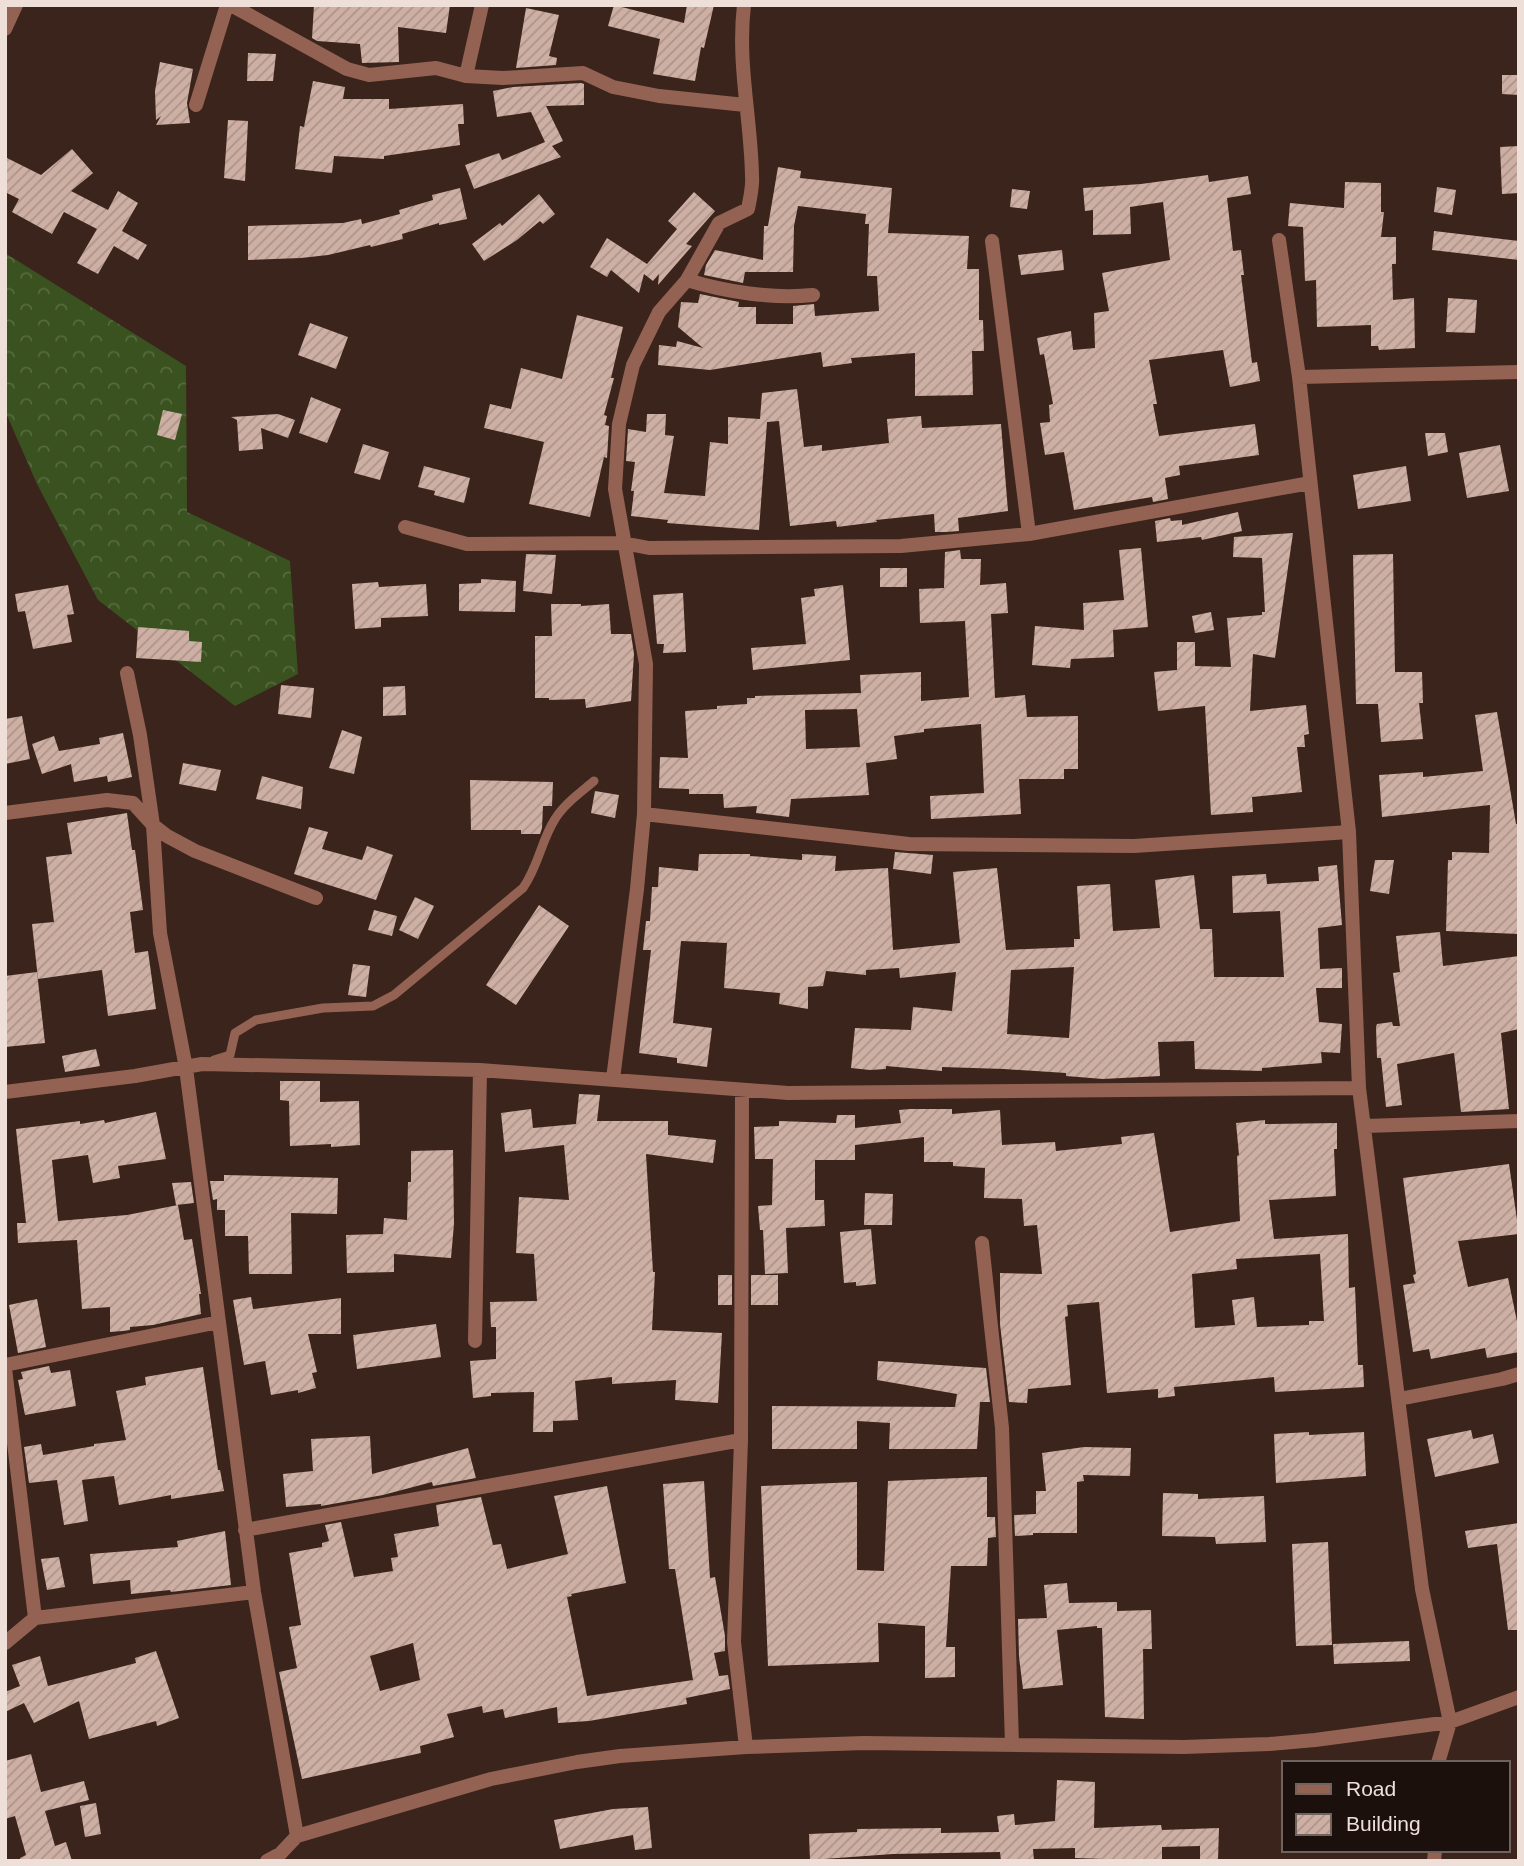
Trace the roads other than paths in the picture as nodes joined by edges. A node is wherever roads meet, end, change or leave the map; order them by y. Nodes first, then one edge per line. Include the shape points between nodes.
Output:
1 (16, 5) edge
2 (229, 5) edge
3 (482, 5) edge
4 (744, 5) edge
5 (5, 29) edge
6 (466, 76) junction
7 (196, 105) dead end
8 (745, 105) junction
9 (1279, 240) dead end
10 (992, 241) dead end
11 (687, 280) junction
12 (813, 295) dead end
13 (1519, 372) edge
14 (1299, 377) junction
15 (1310, 483) junction
16 (405, 527) dead end
17 (1029, 534) junction
18 (623, 543) junction
19 (127, 673) dead end
20 (594, 781) dead end
21 (5, 813) edge
22 (644, 814) junction
23 (153, 825) junction
24 (1349, 832) junction
25 (316, 898) dead end
26 (202, 1064) junction
27 (186, 1068) junction
28 (480, 1070) junction
29 (614, 1079) junction
30 (1359, 1088) junction
31 (742, 1091) junction
32 (5, 1092) edge
33 (1519, 1121) edge
34 (1365, 1126) junction
35 (982, 1243) dead end
36 (219, 1322) junction
37 (475, 1341) dead end
38 (5, 1367) edge
39 (1519, 1374) edge
40 (1399, 1399) junction
41 (741, 1440) junction
42 (245, 1530) junction
43 (254, 1592) junction
44 (35, 1618) junction
45 (5, 1643) edge
46 (1519, 1697) edge
47 (1450, 1722) junction
48 (1012, 1744) junction
49 (746, 1748) junction
50 (1439, 1761) edge
51 (297, 1836) junction
52 (277, 1858) edge

1 - 5 street
2 - 6 street via 346,69 369,75 436,68
2 - 7 street
3 - 6 street
4 - 8 street
6 - 8 street via 583,73 613,88
8 - 11 street via 752,178 748,209 719,223
9 - 14 street
10 - 17 street
11 - 12 street via 793,297
11 - 18 street via 659,312 633,365 619,425 615,489
13 - 14 street
14 - 15 street
15 - 17 street
15 - 24 street
16 - 18 street via 467,544
17 - 18 street via 901,546 649,548
18 - 22 street via 646,664
19 - 23 street
20 - 26 lane via 554,820 534,873 523,888 394,995 373,1006 323,1008 256,1020 235,1033 230,1055
21 - 23 street via 107,800 133,803
22 - 24 street via 909,844 1134,846
22 - 29 street
23 - 25 street via 195,851
23 - 27 street via 160,933
24 - 30 street
26 - 27 street
26 - 28 street
27 - 32 street
27 - 36 street
28 - 29 street
28 - 37 street
29 - 31 street
30 - 31 street
30 - 34 street
31 - 41 street
33 - 34 street
34 - 40 street
35 - 48 street via 1002,1428
36 - 38 street
36 - 42 street
38 - 44 street
39 - 40 street
40 - 47 street via 1422,1589
41 - 42 street
41 - 49 street via 734,1642
42 - 43 street
43 - 44 street
43 - 51 street
44 - 45 street
46 - 47 street
47 - 48 street via 1269,1744
47 - 50 street
48 - 49 street
49 - 51 street via 620,1756 531,1770
51 - 52 street

